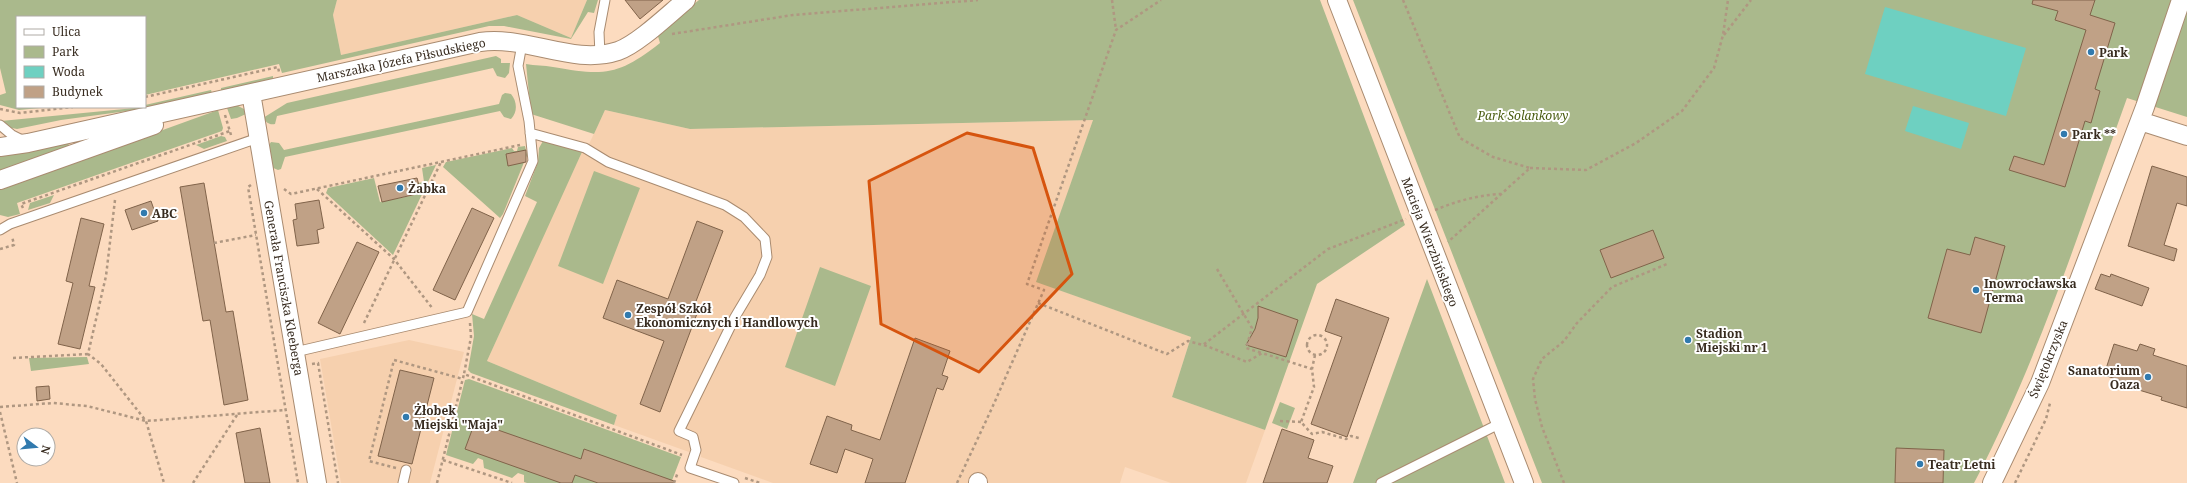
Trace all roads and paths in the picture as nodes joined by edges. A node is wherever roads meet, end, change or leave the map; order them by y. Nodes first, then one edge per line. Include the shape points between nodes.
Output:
1 (605, 0) edge
2 (686, 0) edge
3 (1112, 0) edge
4 (1161, 0) edge
5 (1337, 0) edge
6 (1403, 0) edge
7 (1728, 0) edge
8 (1750, 0) edge
9 (2181, 0) edge
10 (1116, 30) junction
11 (1723, 35) junction
12 (522, 44) junction
13 (600, 54) junction
14 (251, 93) junction
15 (220, 101) junction
16 (0, 108) edge
17 (64, 108) edge
18 (2140, 121) junction
19 (0, 125) edge
20 (530, 133) junction
21 (2187, 136) edge
22 (258, 138) junction
23 (28, 143) junction
24 (530, 143) junction
25 (0, 147) edge
26 (234, 147) junction
27 (441, 162) junction
28 (1530, 168) junction
29 (0, 180) edge
30 (253, 184) dead end
31 (1501, 194) junction
32 (115, 197) dead end
33 (1432, 211) dead end
34 (1409, 218) dead end
35 (0, 230) edge
36 (256, 235) junction
37 (214, 243) dead end
38 (1432, 248) junction
39 (394, 259) junction
40 (1667, 264) dead end
41 (1217, 269) dead end
42 (1038, 303) junction
43 (467, 312) junction
44 (1244, 314) junction
45 (440, 318) junction
46 (364, 336) junction
47 (1203, 345) junction
48 (295, 352) junction
49 (1262, 353) junction
50 (88, 354) junction
51 (1315, 356) junction
52 (13, 358) dead end
53 (1312, 369) junction
54 (464, 374) junction
55 (463, 379) junction
56 (0, 407) edge
57 (285, 410) junction
58 (0, 412) edge
59 (237, 415) junction
60 (146, 421) junction
61 (1280, 421) dead end
62 (1301, 422) junction
63 (1501, 423) junction
64 (1359, 438) dead end
65 (694, 459) junction
66 (443, 460) junction
67 (406, 470) joint
68 (736, 479) edge
69 (17, 483) edge
70 (164, 483) edge
71 (193, 483) edge
72 (298, 483) edge
73 (317, 483) edge
74 (403, 483) edge
75 (437, 483) edge
76 (512, 483) edge
77 (760, 483) edge
78 (957, 483) edge
79 (1381, 483) edge
80 (1524, 483) edge
81 (1564, 483) edge
82 (1992, 483) edge

1 - 13 lane via 599,32
2 - 13 street, Marszałka Józefa Piłsudskiego via 629,45 618,51
3 - 10 path
4 - 10 path
5 - 38 street, Macieja Wierzbińskiego
6 - 28 path via 1460,138 1493,157
7 - 11 path
8 - 11 path
9 - 18 street, Świętokrzyska
10 - 42 path via 1027,284 1044,290
11 - 28 path via 1714,68 1682,111 1636,143 1586,170
12 - 13 street, Marszałka Józefa Piłsudskiego via 588,56
12 - 14 street, Marszałka Józefa Piłsudskiego via 495,40 480,42
12 - 20 lane via 518,66
14 - 15 street, Marszałka Józefa Piłsudskiego
14 - 22 street, Generała Franciszka Kleeberga
15 - 23 street, Marszałka Józefa Piłsudskiego
15 - 26 path
15 - 29 street, Marszałka Józefa Piłsudskiego
16 - 17 path via 20,113
18 - 21 street
18 - 82 street, Świętokrzyska via 2040,383
19 - 23 lane via 12,136
20 - 24 lane
20 - 65 lane via 585,148 608,162 725,205 744,217 765,239 766,257 760,275 735,317 679,432 693,437 696,450
22 - 26 lane
22 - 48 street, Generała Franciszka Kleeberga
23 - 25 street, Marszałka Józefa Piłsudskiego
24 - 27 path
24 - 43 lane via 533,161
26 - 35 lane via 10,224
27 - 39 path
27 - 39 path via 316,189
28 - 31 path
30 - 36 path via 248,187
31 - 33 path via 1458,201
31 - 38 path via 1446,244
32 - 50 path via 106,276
34 - 44 path via 1328,249
36 - 37 path
36 - 57 path
38 - 63 street, Macieja Wierzbińskiego
39 - 45 path
39 - 46 path via 364,323
40 - 81 path via 1612,287 1577,323 1564,341 1542,359 1533,378 1542,427
41 - 44 path
42 - 47 path via 1167,354 1188,341
42 - 78 path
43 - 45 lane
43 - 54 path via 471,337
44 - 47 path
44 - 49 path via 1252,328 1246,348
45 - 46 lane
46 - 48 lane
47 - 49 path via 1247,362
48 - 73 street, Generała Franciszka Kleeberga
49 - 53 path
50 - 52 path
50 - 60 path via 101,364
51 - 51 path via 1326,351 1327,346 1322,336 1310,337 1307,342 1307,348
51 - 53 path
53 - 62 path via 1314,387
54 - 55 path
54 - 65 path
55 - 66 path
55 - 67 path via 394,360 369,461
56 - 60 path via 53,403 87,406
57 - 59 path
57 - 72 path
58 - 69 path
59 - 60 path
59 - 71 path
60 - 70 path
61 - 62 path
62 - 64 path via 1312,434 1322,432 1346,439 1351,436
63 - 79 lane
63 - 80 street, Macieja Wierzbińskiego
65 - 68 lane via 690,468
66 - 75 path
66 - 76 path
67 - 74 lane
68 - 77 path

